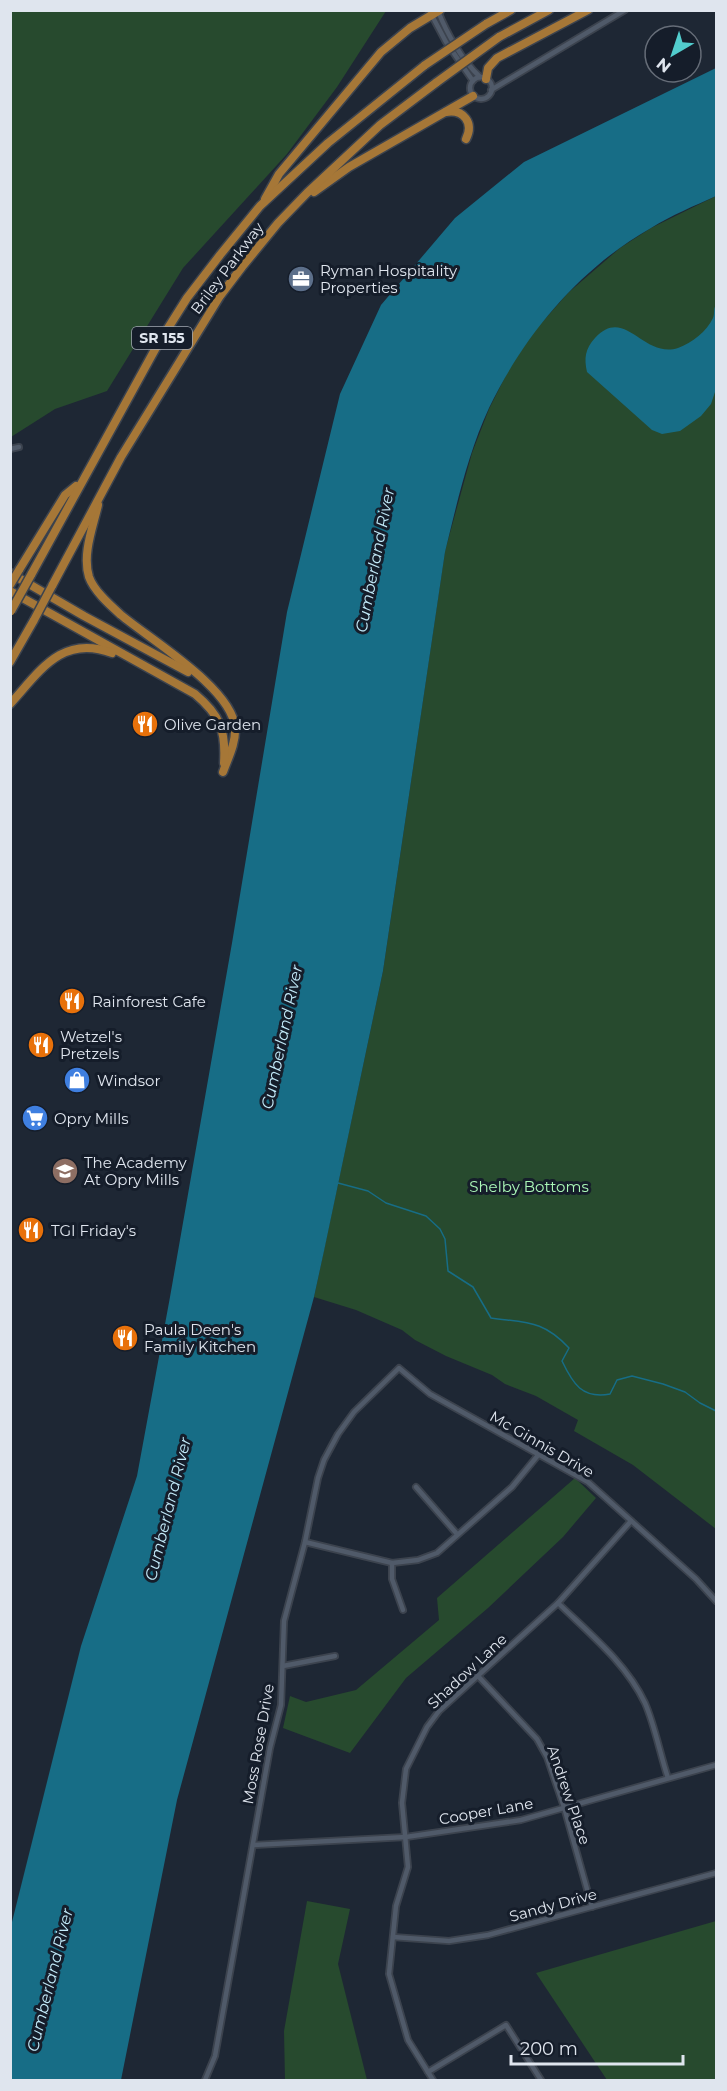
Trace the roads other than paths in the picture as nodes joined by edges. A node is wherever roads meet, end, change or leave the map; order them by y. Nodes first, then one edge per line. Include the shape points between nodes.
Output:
1 (511, 10) edge
2 (549, 10) edge
3 (588, 10) edge
4 (625, 10) edge
5 (435, 12) edge
6 (510, 78) junction
7 (485, 79) junction
8 (473, 81) junction
9 (491, 90) junction
10 (473, 96) junction
11 (446, 112) junction
12 (466, 139) dead end
13 (260, 207) junction
14 (258, 247) junction
15 (19, 447) dead end
16 (10, 449) edge
17 (81, 482) junction
18 (102, 490) junction
19 (15, 572) edge
20 (10, 585) edge
21 (10, 591) edge
22 (11, 611) edge
23 (10, 662) edge
24 (136, 662) junction
25 (209, 684) junction
26 (10, 704) edge
27 (227, 705) junction
28 (215, 713) junction
29 (399, 1368) joint
30 (540, 1454) junction
31 (416, 1487) dead end
32 (631, 1521) junction
33 (457, 1534) junction
34 (305, 1542) junction
35 (392, 1563) junction
36 (717, 1601) edge
37 (558, 1603) junction
38 (403, 1610) dead end
39 (335, 1656) dead end
40 (283, 1666) junction
41 (478, 1676) junction
42 (717, 1765) edge
43 (668, 1778) junction
44 (564, 1807) junction
45 (406, 1837) junction
46 (253, 1845) junction
47 (717, 1873) edge
48 (592, 1907) junction
49 (393, 1937) junction
50 (428, 2072) junction
51 (206, 2080) edge
52 (433, 2080) edge
53 (541, 2080) edge

1 - 13 highway, Briley Parkway / SR 155, bridge via 425,64 328,143
2 - 14 highway, Briley Parkway / SR 155, bridge via 499,37 380,125 307,193
3 - 7 highway via 497,58
4 - 6 street
5 - 7 street via 473,71
5 - 8 street
5 - 13 highway via 381,52 279,174
6 - 7 street
6 - 9 street
7 - 8 street
7 - 9 street
8 - 10 street
9 - 10 street via 484,98
10 - 11 highway
11 - 12 highway via 458,112 466,119
11 - 14 highway via 341,173 310,196
13 - 17 highway, Briley Parkway / SR 155 via 187,298
14 - 18 highway, Briley Parkway / SR 155 via 220,296
15 - 16 street
17 - 19 highway via 65,495
17 - 22 highway, Briley Parkway / SR 155, bridge
18 - 23 highway, Briley Parkway / SR 155, bridge
18 - 25 highway via 88,546 89,576 94,586 130,622
19 - 20 highway, bridge
19 - 25 highway via 84,616
21 - 24 highway
24 - 26 highway via 96,648 70,649 44,666
24 - 28 highway via 195,694
25 - 27 highway
27 - 28 highway
27 - 28 highway via 232,712 235,738 223,772 224,734
29 - 30 street, Mc Ginnis Drive via 430,1394
29 - 34 street, Moss Rose Drive via 354,1412 338,1434 318,1478
30 - 32 street, Mc Ginnis Drive via 588,1482
30 - 33 street via 513,1487
31 - 33 street
32 - 36 street, Mc Ginnis Drive
32 - 37 street, Shadow Lane
33 - 35 street via 437,1553
34 - 35 street
34 - 40 street, Moss Rose Drive via 284,1621
35 - 38 street via 392,1580
37 - 41 street, Shadow Lane
37 - 43 street via 628,1675 645,1704
39 - 40 street
40 - 46 street, Moss Rose Drive via 281,1705
41 - 44 street, Andrew Place via 537,1739
41 - 45 street, Shadow Lane via 426,1727 406,1769 402,1803
42 - 43 street, Cooper Lane
43 - 44 street, Cooper Lane
44 - 45 street, Cooper Lane via 521,1820
44 - 48 street, Andrew Place
45 - 46 street, Cooper Lane
45 - 49 street, Shadow Lane via 408,1867 396,1906
46 - 51 street, Moss Rose Drive via 215,2056
47 - 48 street, Sandy Drive
48 - 49 street, Sandy Drive via 488,1935 449,1941
49 - 50 street, Shadow Lane via 389,1974 398,2010 408,2040
50 - 52 street, Shadow Lane
50 - 53 street via 506,2025

